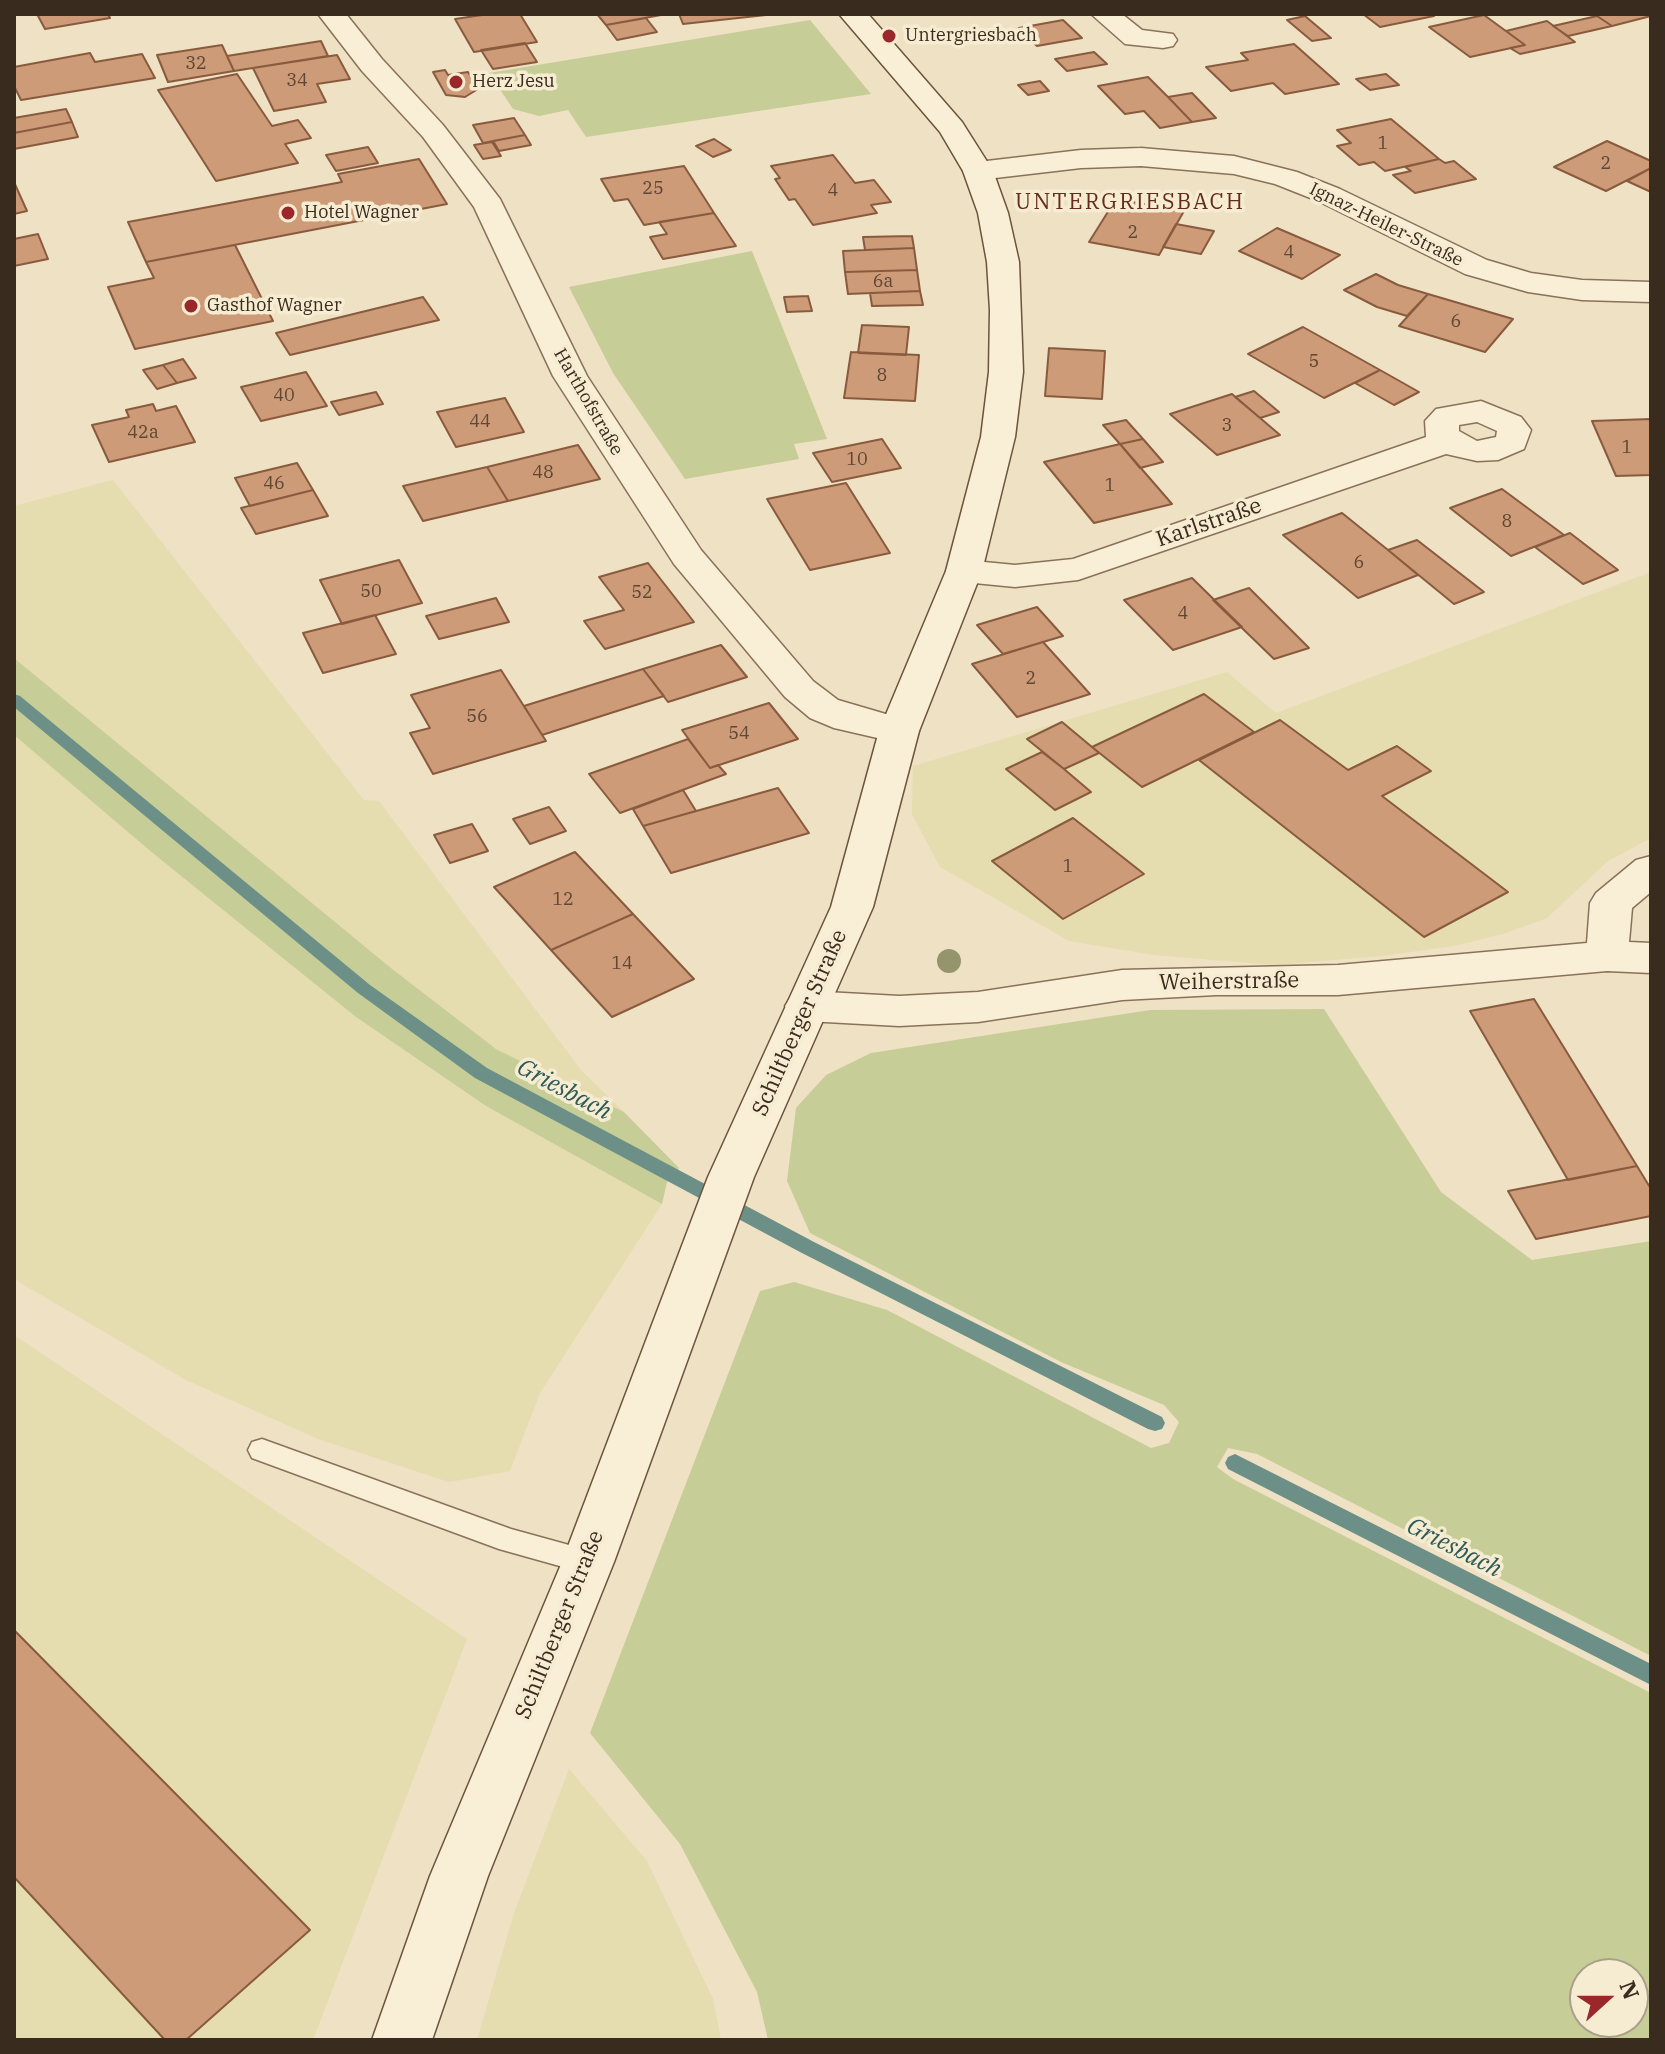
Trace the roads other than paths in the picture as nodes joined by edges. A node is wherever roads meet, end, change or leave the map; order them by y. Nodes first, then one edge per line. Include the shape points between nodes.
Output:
1 (853, 14) edge
2 (1105, 14) edge
3 (347, 17) edge
4 (1163, 40) dead end
5 (978, 171) junction
6 (1651, 292) edge
7 (1449, 441) dead end
8 (964, 571) junction
9 (899, 731) junction
10 (1651, 870) edge
11 (1607, 956) junction
12 (1651, 958) edge
13 (807, 1006) junction
14 (262, 1450) dead end
15 (588, 1562) junction
16 (402, 2040) edge

1 - 5 street, Schiltberger Straße via 926,94
2 - 4 street via 1135,38
3 - 9 street, Harthofstraße via 372,65 433,131 489,206 570,376 687,556 799,689 824,709
5 - 6 street, Ignaz-Heiler-Straße via 1141,157 1234,165 1329,195 1476,267 1582,290
5 - 8 street, Schiltberger Straße via 1003,262 1006,372 995,451
7 - 8 street, Karlstraße via 1078,569 1015,576
8 - 9 street, Schiltberger Straße
9 - 13 street, Schiltberger Straße via 852,907
10 - 11 street via 1611,903
11 - 12 street, Weiherstraße
11 - 13 street, Weiherstraße via 1338,980 1122,985 978,1007 899,1011
13 - 15 street, Schiltberger Straße via 731,1177
14 - 15 lane via 509,1541
15 - 16 street, Schiltberger Straße via 459,1876

